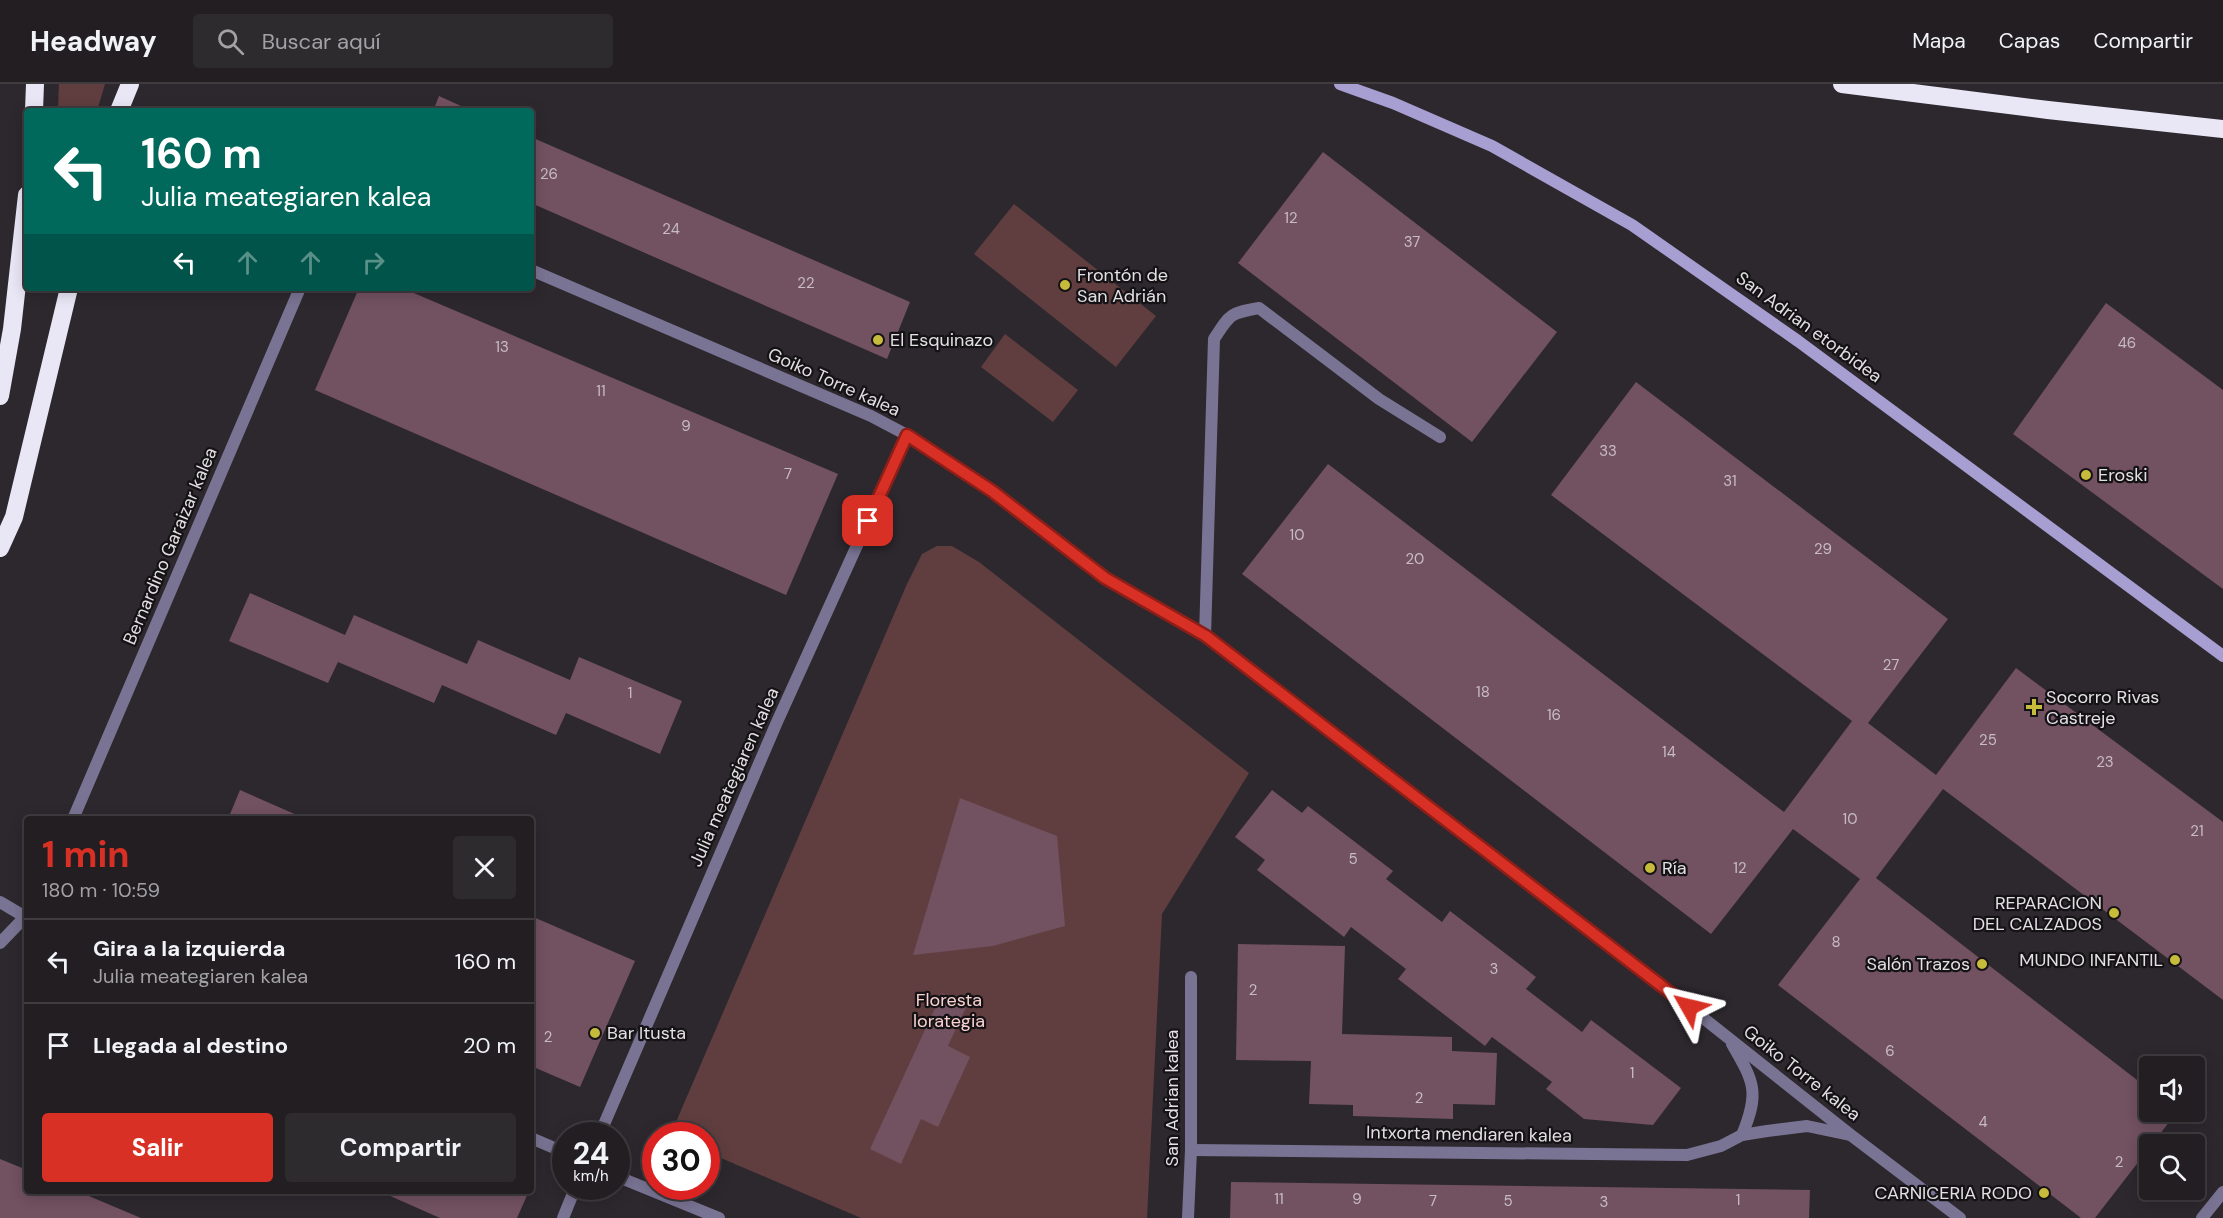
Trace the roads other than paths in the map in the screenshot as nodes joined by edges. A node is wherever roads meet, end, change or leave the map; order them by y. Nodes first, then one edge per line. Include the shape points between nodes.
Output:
1 (35, 84) edge
2 (130, 84) edge
3 (1340, 84) edge
4 (1842, 84) edge
5 (1873, 84) edge
6 (1897, 91) junction
7 (34, 108) edge
8 (120, 108) edge
9 (2223, 129) edge
10 (24, 222) edge
11 (534, 271) edge
12 (68, 291) edge
13 (299, 291) edge
14 (0, 396) edge
15 (907, 435) junction
16 (1440, 437) dead end
17 (0, 548) edge
18 (1206, 636) junction
19 (2223, 656) edge
20 (74, 816) edge
21 (0, 903) edge
22 (24, 915) edge
23 (24, 920) edge
24 (0, 943) edge
25 (1191, 977) dead end
26 (1729, 1038) junction
27 (605, 1122) edge
28 (1742, 1135) junction
29 (1852, 1136) junction
30 (534, 1139) edge
31 (552, 1147) edge
32 (1191, 1150) junction
33 (630, 1182) edge
34 (2223, 1192) edge
35 (570, 1200) edge
36 (563, 1218) edge
37 (719, 1218) edge
38 (1188, 1218) edge
39 (1960, 1218) edge
40 (2202, 1218) edge

1 - 7 highway
2 - 8 highway
3 - 19 street, San Adrian etorbidea via 1492,146 1632,225 1798,341
4 - 6 highway
5 - 6 highway
6 - 9 highway
10 - 14 highway
11 - 15 street, Goiko Torre kalea
12 - 17 highway via 14,517
13 - 20 street, Bernardino Garaizar kalea
15 - 18 street, Goiko Torre kalea via 992,491 1105,578
15 - 27 street, Julia meategiaren kalea via 777,722
16 - 18 street via 1379,399 1259,308 1235,313 1214,339
18 - 26 street, Goiko Torre kalea
21 - 22 street
23 - 24 street
25 - 32 street, San Adrian kalea
26 - 28 street via 1749,1074 1753,1094 1752,1110
26 - 29 street, Goiko Torre kalea
28 - 29 street, Intxorta mendiaren kalea via 1807,1126
28 - 32 street, Intxorta mendiaren kalea via 1721,1146 1686,1155
29 - 39 street, Goiko Torre kalea
30 - 31 street
32 - 38 street, San Adrian kalea
33 - 37 street
34 - 40 street
35 - 36 street

